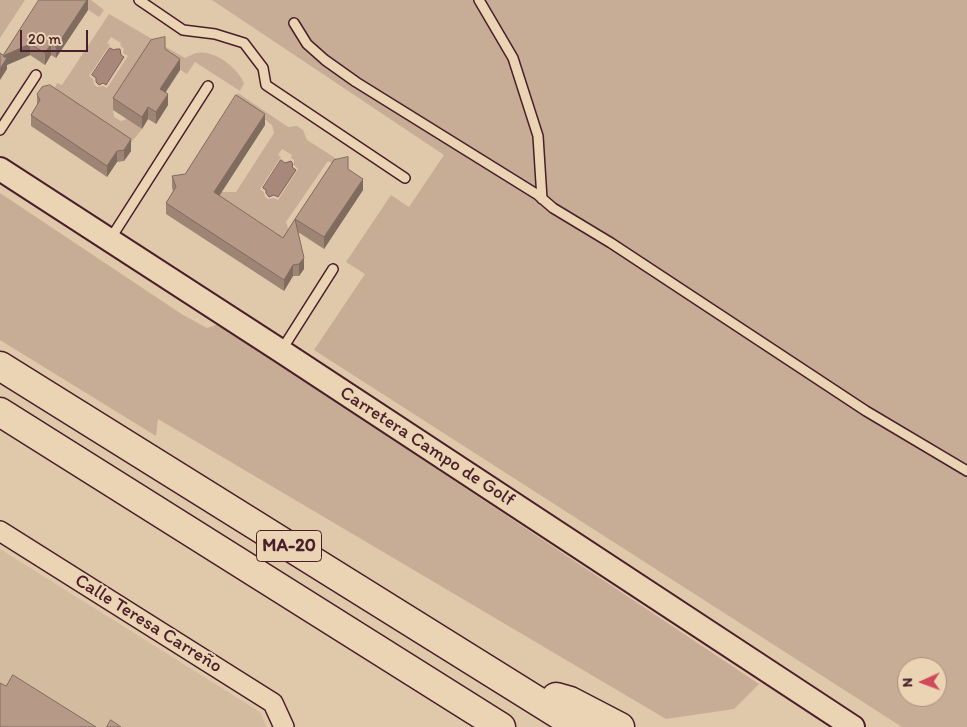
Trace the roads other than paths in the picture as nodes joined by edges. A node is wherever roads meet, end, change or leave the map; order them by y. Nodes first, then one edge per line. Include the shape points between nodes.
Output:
1 (139, 0) edge
2 (479, 0) edge
3 (294, 23) dead end
4 (36, 75) dead end
5 (208, 86) dead end
6 (0, 130) edge
7 (0, 169) edge
8 (405, 178) dead end
9 (542, 199) junction
10 (109, 241) junction
11 (333, 269) dead end
12 (281, 351) junction
13 (0, 366) edge
14 (0, 412) edge
15 (967, 472) edge
16 (0, 530) edge
17 (510, 684) junction
18 (466, 705) junction
19 (284, 727) edge
20 (484, 727) edge
21 (502, 727) edge
22 (579, 727) edge
23 (620, 727) edge
24 (853, 727) edge

1 - 8 lane via 183,30 215,34 244,43 264,68 266,85
2 - 9 lane via 513,58 538,136
3 - 9 lane via 306,44 356,82
4 - 6 lane
5 - 10 lane
7 - 10 street, Carretera Campo de Golf
9 - 15 lane via 859,406
10 - 12 street, Carretera Campo de Golf
11 - 12 lane
12 - 24 street, Carretera Campo de Golf
13 - 17 highway, MA-20
14 - 18 highway, MA-20
16 - 19 street, Calle Teresa Carreño via 273,703
17 - 22 highway, MA-20
17 - 23 highway via 570,701
18 - 20 highway
18 - 21 highway, MA-20

